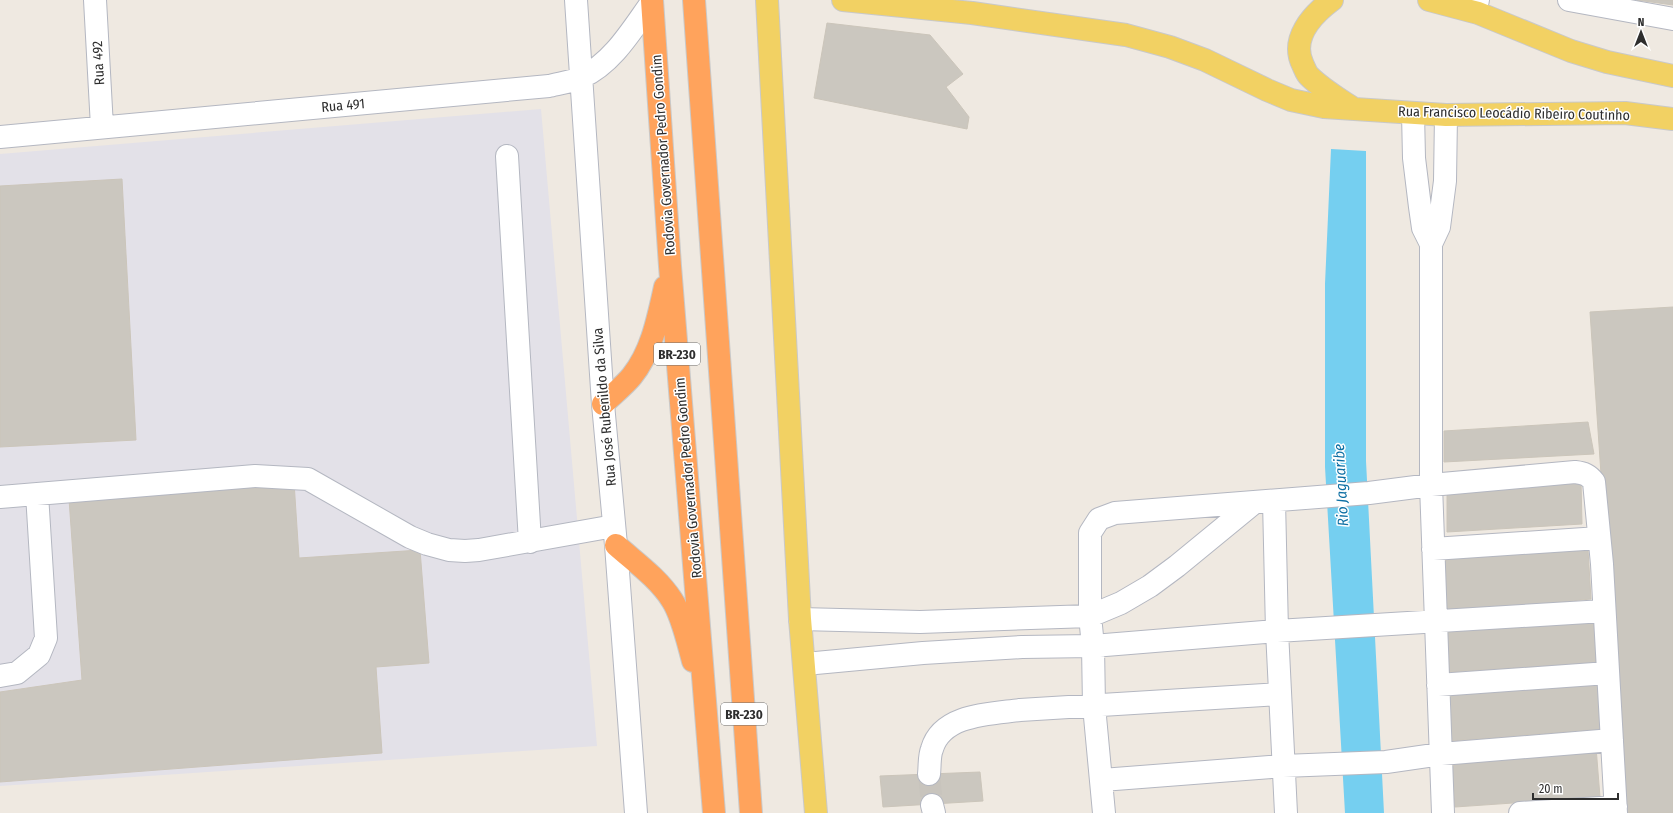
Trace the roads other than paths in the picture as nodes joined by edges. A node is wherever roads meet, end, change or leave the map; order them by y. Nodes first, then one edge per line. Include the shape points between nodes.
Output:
1 (95, 0) edge
2 (576, 0) edge
3 (694, 0) edge
4 (767, 0) edge
5 (843, 0) edge
6 (1332, 0) edge
7 (1478, 0) edge
8 (1569, 0) edge
9 (652, 1) edge
10 (1438, 2) edge
11 (1673, 19) edge
12 (1673, 76) edge
13 (582, 78) junction
14 (1355, 110) junction
15 (1413, 113) junction
16 (1446, 115) junction
17 (1673, 119) edge
18 (102, 127) junction
19 (0, 137) edge
20 (508, 156) dead end
21 (1431, 244) junction
22 (670, 266) junction
23 (603, 404) junction
24 (1431, 485) junction
25 (37, 494) junction
26 (0, 497) edge
27 (1264, 501) junction
28 (615, 536) junction
29 (1599, 538) junction
30 (530, 542) junction
31 (1433, 549) junction
32 (1604, 611) junction
33 (1090, 616) junction
34 (800, 619) junction
35 (1435, 621) junction
36 (1277, 631) junction
37 (1093, 646) junction
38 (805, 664) junction
39 (1608, 673) junction
40 (0, 676) edge
41 (1438, 685) junction
42 (1280, 694) junction
43 (1094, 706) junction
44 (706, 707) junction
45 (1612, 740) junction
46 (1441, 754) junction
47 (1283, 766) junction
48 (929, 774) tunnel mouth
49 (1102, 780) junction
50 (1616, 810) edge
51 (636, 813) edge
52 (714, 813) edge
53 (751, 813) edge
54 (816, 813) edge
55 (1104, 813) edge
56 (1286, 813) edge
57 (1443, 813) edge
58 (1520, 813) edge

1 - 18 street, Rua 492
2 - 13 street, Rua José Rubenildo da Silva
3 - 53 highway, BR-230
4 - 34 main road
5 - 14 main road, Rua Francisco Leocádio Ribeiro Coutinho via 1126,35 1205,60 1291,100
6 - 14 main road via 1322,7 1302,32 1299,45 1300,60 1308,75
7 - 10 street
8 - 11 street
9 - 13 street, Rua 491 via 619,46 602,64
9 - 22 highway, Rodovia Governador Pedro Gondim / BR-230
10 - 12 main road via 1504,22 1571,51 1607,62
13 - 18 street, Rua 491 via 549,86
13 - 23 street, Rua José Rubenildo da Silva
14 - 15 main road, Rua Francisco Leocádio Ribeiro Coutinho
15 - 16 main road, Rua Francisco Leocádio Ribeiro Coutinho
15 - 21 street via 1414,158 1420,207 1423,228
16 - 17 main road, Rua Francisco Leocádio Ribeiro Coutinho via 1625,113
16 - 21 street via 1445,181 1439,227
18 - 19 street, Rua 491
20 - 30 street
21 - 24 street
22 - 23 highway via 658,321 646,354 632,376
22 - 44 highway, Rodovia Governador Pedro Gondim / BR-230
23 - 28 street, Rua José Rubenildo da Silva
24 - 27 street via 1369,493
24 - 29 street via 1582,473 1590,476 1594,482
24 - 31 street
25 - 26 street
25 - 30 street via 255,476 308,479 410,537 427,544 465,551
25 - 40 street via 46,638 39,655 17,673
27 - 33 street via 1150,586 1122,603
27 - 33 street via 1115,513 1099,519 1090,533
27 - 36 street
28 - 30 street
28 - 44 highway via 672,600 683,628
28 - 51 street, Rua José Rubenildo da Silva
29 - 31 street
29 - 32 street
31 - 35 street
32 - 35 street
32 - 39 street
33 - 34 street via 920,622
33 - 37 street
34 - 38 main road
35 - 36 street
35 - 41 street
36 - 37 street
36 - 42 street
37 - 38 street via 923,653
37 - 43 street
38 - 54 main road
39 - 41 street
39 - 45 street
41 - 46 street
42 - 43 street
42 - 47 street
43 - 48 street via 1020,710 956,721 940,733 932,749
43 - 49 street
44 - 52 highway, Rodovia Governador Pedro Gondim / BR-230
45 - 46 street
45 - 50 street
46 - 47 street via 1386,762
46 - 57 street
47 - 49 street
47 - 56 street
49 - 55 street
50 - 58 street

